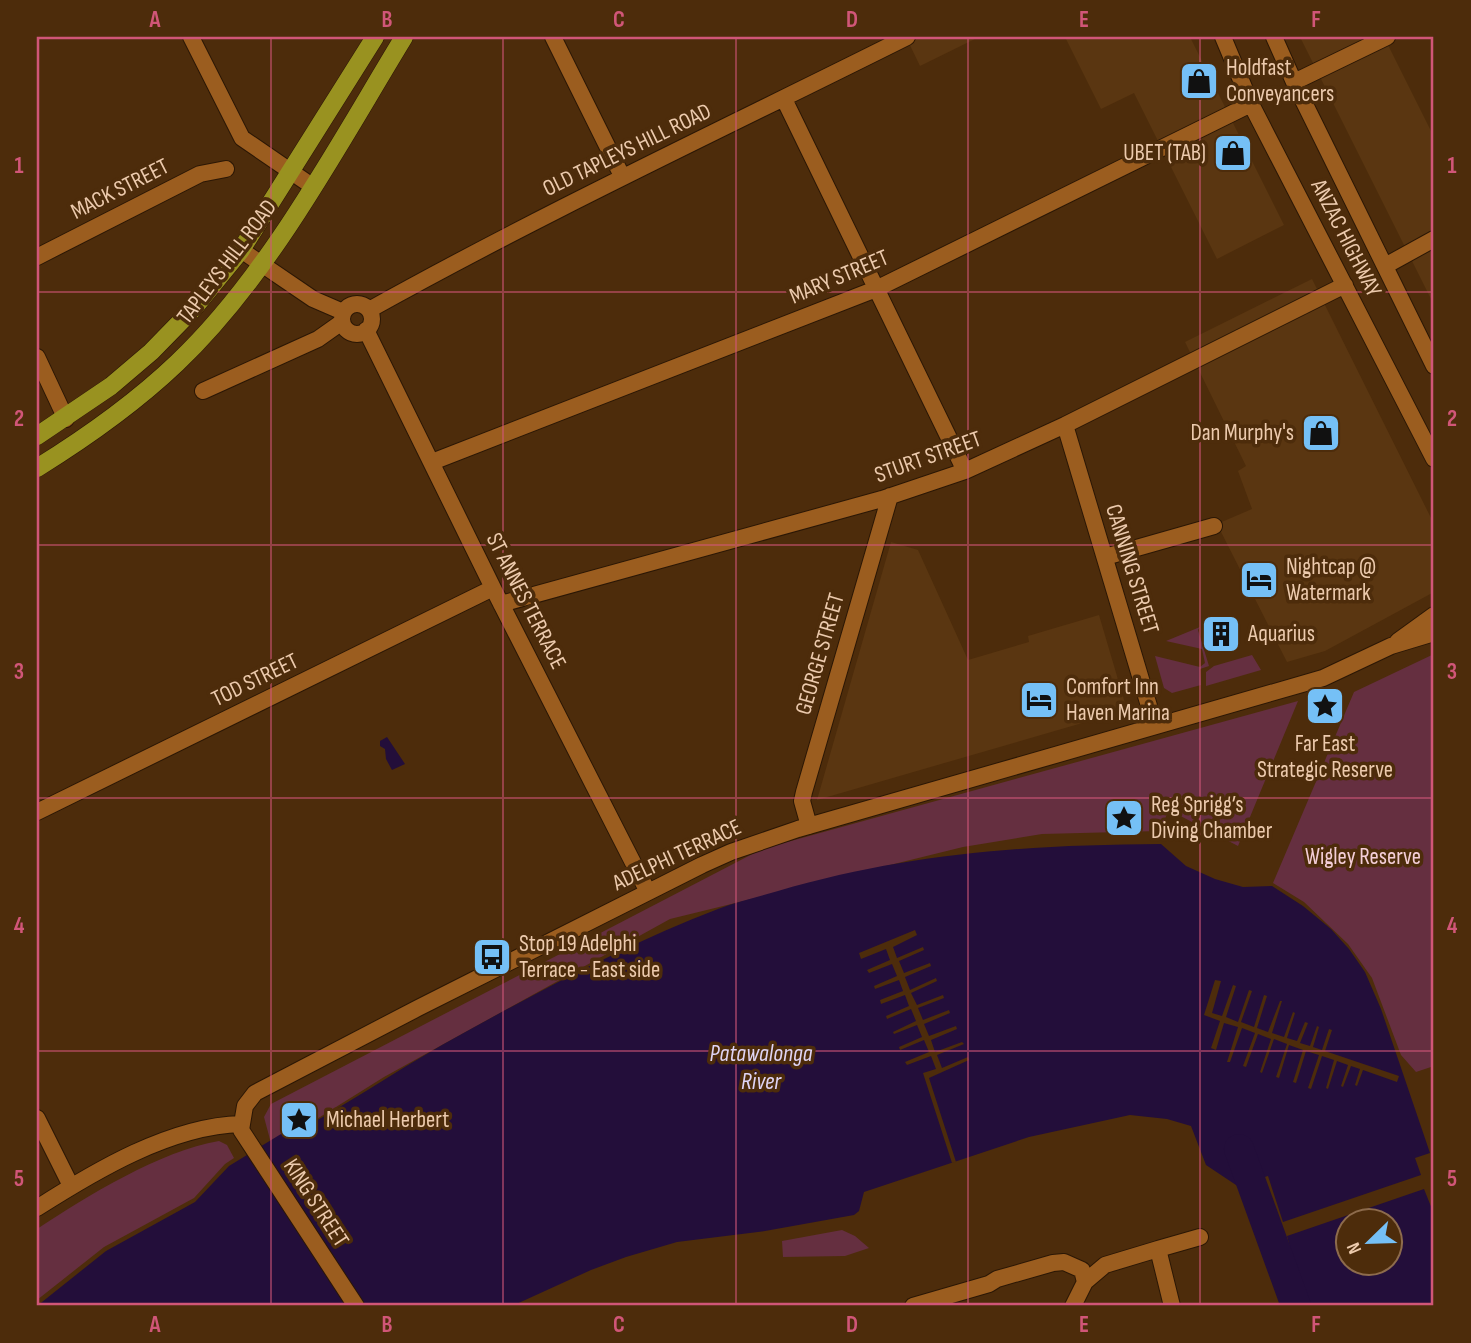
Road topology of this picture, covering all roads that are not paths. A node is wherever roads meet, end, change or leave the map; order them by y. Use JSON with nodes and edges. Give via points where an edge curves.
{"nodes":[{"id":1,"x":191,"y":37,"type":"edge"},
{"id":2,"x":375,"y":37,"type":"edge"},
{"id":3,"x":404,"y":37,"type":"edge"},
{"id":4,"x":553,"y":37,"type":"edge"},
{"id":5,"x":907,"y":37,"type":"edge"},
{"id":6,"x":1223,"y":37,"type":"edge"},
{"id":7,"x":1274,"y":37,"type":"edge"},
{"id":8,"x":1387,"y":37,"type":"edge"},
{"id":9,"x":1294,"y":82,"type":"junction"},
{"id":10,"x":784,"y":99,"type":"junction"},
{"id":11,"x":1251,"y":104,"type":"junction"},
{"id":12,"x":226,"y":169,"type":"dead end"},
{"id":13,"x":290,"y":172,"type":"junction"},
{"id":14,"x":622,"y":176,"type":"junction"},
{"id":15,"x":312,"y":186,"type":"junction"},
{"id":16,"x":1434,"y":240,"type":"edge"},
{"id":17,"x":242,"y":250,"type":"junction"},
{"id":18,"x":37,"y":257,"type":"edge"},
{"id":19,"x":262,"y":264,"type":"junction"},
{"id":20,"x":1385,"y":266,"type":"junction"},
{"id":21,"x":1345,"y":285,"type":"junction"},
{"id":22,"x":876,"y":289,"type":"junction"},
{"id":23,"x":369,"y":310,"type":"junction"},
{"id":24,"x":343,"y":317,"type":"junction"},
{"id":25,"x":366,"y":330,"type":"junction"},
{"id":26,"x":37,"y":357,"type":"edge"},
{"id":27,"x":1434,"y":366,"type":"edge"},
{"id":28,"x":203,"y":391,"type":"dead end"},
{"id":29,"x":66,"y":419,"type":"junction"},
{"id":30,"x":1065,"y":425,"type":"junction"},
{"id":31,"x":37,"y":436,"type":"edge"},
{"id":32,"x":1434,"y":458,"type":"edge"},
{"id":33,"x":432,"y":462,"type":"junction"},
{"id":34,"x":37,"y":468,"type":"edge"},
{"id":35,"x":965,"y":471,"type":"junction"},
{"id":36,"x":890,"y":496,"type":"junction"},
{"id":37,"x":1214,"y":526,"type":"dead end"},
{"id":38,"x":1105,"y":557,"type":"junction"},
{"id":39,"x":493,"y":589,"type":"junction"},
{"id":40,"x":501,"y":604,"type":"junction"},
{"id":41,"x":1434,"y":615,"type":"edge"},
{"id":42,"x":1434,"y":633,"type":"edge"},
{"id":43,"x":1391,"y":646,"type":"junction"},
{"id":44,"x":1155,"y":726,"type":"junction"},
{"id":45,"x":37,"y":812,"type":"edge"},
{"id":46,"x":809,"y":826,"type":"junction"},
{"id":47,"x":648,"y":892,"type":"junction"},
{"id":48,"x":37,"y":1118,"type":"edge"},
{"id":49,"x":241,"y":1124,"type":"junction"},
{"id":50,"x":71,"y":1186,"type":"junction"},
{"id":51,"x":37,"y":1208,"type":"edge"},
{"id":52,"x":1200,"y":1237,"type":"dead end"},
{"id":53,"x":1158,"y":1249,"type":"junction"},
{"id":54,"x":1080,"y":1272,"type":"junction"},
{"id":55,"x":356,"y":1306,"type":"edge"},
{"id":56,"x":914,"y":1306,"type":"edge"},
{"id":57,"x":1073,"y":1306,"type":"edge"},
{"id":58,"x":1172,"y":1306,"type":"edge"}],
"edges":[{"from":1,"to":13,"type":"street","via":[[242,138]]},
{"from":2,"to":13,"type":"main road","name":"TAPLEYS HILL ROAD"},
{"from":3,"to":15,"type":"main road","name":"TAPLEYS HILL ROAD"},
{"from":4,"to":14,"type":"street"},
{"from":5,"to":10,"type":"street","name":"OLD TAPLEYS HILL ROAD"},
{"from":6,"to":11,"type":"street","name":"ANZAC HIGHWAY"},
{"from":7,"to":9,"type":"street","name":"ANZAC HIGHWAY"},
{"from":8,"to":9,"type":"street"},
{"from":9,"to":20,"type":"street","name":"ANZAC HIGHWAY"},
{"from":10,"to":14,"type":"street","name":"OLD TAPLEYS HILL ROAD"},
{"from":10,"to":22,"type":"street"},
{"from":11,"to":21,"type":"street","name":"ANZAC HIGHWAY"},
{"from":11,"to":22,"type":"street","name":"MARY STREET"},
{"from":12,"to":18,"type":"street","name":"MACK STREET","via":[[200,174]]},
{"from":13,"to":15,"type":"street"},
{"from":13,"to":17,"type":"main road","name":"TAPLEYS HILL ROAD"},
{"from":14,"to":23,"type":"street","name":"OLD TAPLEYS HILL ROAD"},
{"from":15,"to":19,"type":"main road","name":"TAPLEYS HILL ROAD"},
{"from":16,"to":20,"type":"street"},
{"from":17,"to":19,"type":"street"},
{"from":17,"to":29,"type":"main road","name":"TAPLEYS HILL ROAD","via":[[150,352]]},
{"from":19,"to":24,"type":"street"},
{"from":19,"to":34,"type":"main road","name":"TAPLEYS HILL ROAD","via":[[178,362],[127,408]]},
{"from":20,"to":27,"type":"street","name":"ANZAC HIGHWAY"},
{"from":21,"to":30,"type":"street","name":"STURT STREET"},
{"from":21,"to":32,"type":"street","name":"ANZAC HIGHWAY"},
{"from":22,"to":33,"type":"street","name":"MARY STREET"},
{"from":22,"to":35,"type":"street"},
{"from":23,"to":24,"type":"street","via":[[356,303],[346,308]]},
{"from":23,"to":25,"type":"street","via":[[372,318]]},
{"from":24,"to":25,"type":"street","via":[[346,330],[354,334]]},
{"from":24,"to":28,"type":"street","via":[[318,339]]},
{"from":25,"to":33,"type":"street","name":"ST ANNES TERRACE"},
{"from":26,"to":29,"type":"street"},
{"from":29,"to":31,"type":"main road","name":"TAPLEYS HILL ROAD"},
{"from":30,"to":35,"type":"street","name":"STURT STREET"},
{"from":30,"to":38,"type":"street","name":"CANNING STREET"},
{"from":33,"to":39,"type":"street","name":"ST ANNES TERRACE"},
{"from":35,"to":36,"type":"street","name":"STURT STREET"},
{"from":36,"to":40,"type":"street","name":"STURT STREET"},
{"from":36,"to":46,"type":"street","name":"GEORGE STREET","via":[[804,792]]},
{"from":37,"to":38,"type":"street"},
{"from":38,"to":44,"type":"street","name":"CANNING STREET"},
{"from":39,"to":40,"type":"street","name":"ST ANNES TERRACE"},
{"from":39,"to":45,"type":"street","name":"TOD STREET"},
{"from":40,"to":47,"type":"street","name":"ST ANNES TERRACE"},
{"from":41,"to":43,"type":"street","name":"ADELPHI TERRACE"},
{"from":42,"to":43,"type":"street","name":"ADELPHI TERRACE"},
{"from":43,"to":44,"type":"street","name":"ADELPHI TERRACE","via":[[1323,678]]},
{"from":44,"to":46,"type":"street","name":"ADELPHI TERRACE"},
{"from":46,"to":47,"type":"street","name":"ADELPHI TERRACE","via":[[731,852]]},
{"from":47,"to":49,"type":"street","name":"ADELPHI TERRACE","via":[[255,1093],[245,1106]]},
{"from":48,"to":50,"type":"street"},
{"from":49,"to":50,"type":"street","via":[[202,1128],[166,1140]]},
{"from":49,"to":55,"type":"street","name":"KING STREET","via":[[251,1147]]},
{"from":50,"to":51,"type":"street"},
{"from":52,"to":53,"type":"street"},
{"from":53,"to":54,"type":"street","via":[[1105,1265],[1088,1260]]},
{"from":53,"to":58,"type":"street"},
{"from":54,"to":56,"type":"street","via":[[1064,1262],[1053,1263]]},
{"from":54,"to":57,"type":"street"}]}
